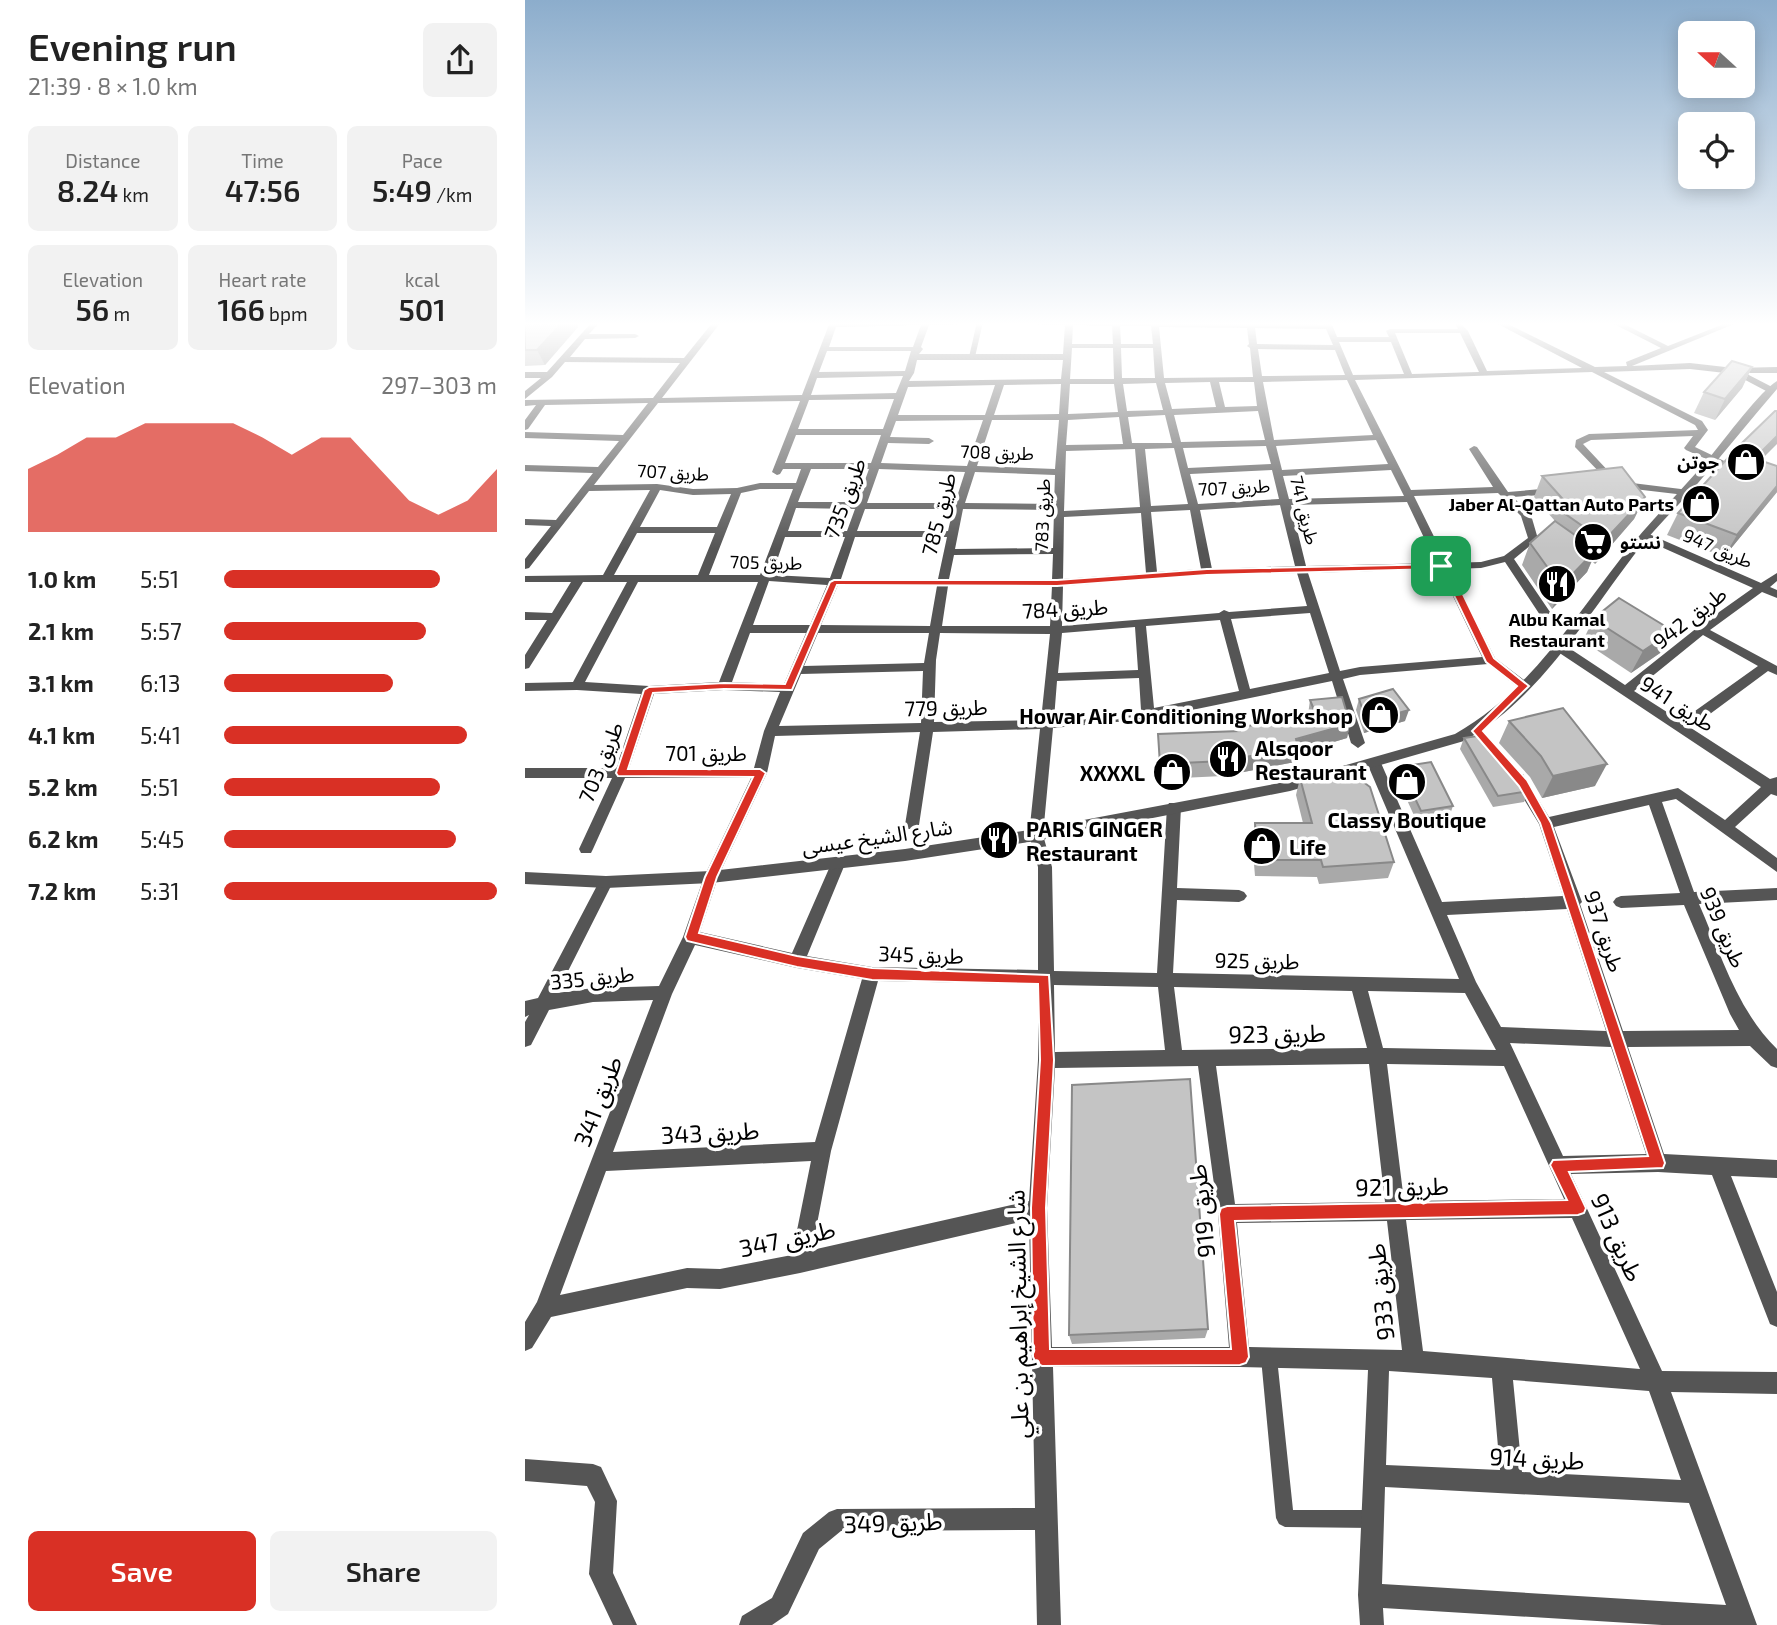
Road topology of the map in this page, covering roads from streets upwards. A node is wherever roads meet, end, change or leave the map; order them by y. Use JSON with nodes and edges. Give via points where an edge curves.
{"nodes":[{"id":1,"x":901,"y":397,"type":"edge"},
{"id":2,"x":658,"y":398,"type":"edge"},
{"id":3,"x":874,"y":398,"type":"edge"},
{"id":4,"x":995,"y":398,"type":"edge"},
{"id":5,"x":1064,"y":398,"type":"edge"},
{"id":6,"x":1121,"y":398,"type":"edge"},
{"id":7,"x":1165,"y":398,"type":"edge"},
{"id":8,"x":1218,"y":398,"type":"edge"},
{"id":9,"x":1260,"y":398,"type":"edge"},
{"id":10,"x":1360,"y":398,"type":"edge"},
{"id":11,"x":1648,"y":398,"type":"edge"},
{"id":12,"x":1765,"y":398,"type":"edge"},
{"id":13,"x":804,"y":400,"type":"junction"},
{"id":14,"x":656,"y":401,"type":"junction"},
{"id":15,"x":525,"y":402,"type":"edge"},
{"id":16,"x":542,"y":403,"type":"junction"},
{"id":17,"x":1262,"y":408,"type":"junction"},
{"id":18,"x":1221,"y":410,"type":"junction"},
{"id":19,"x":1169,"y":413,"type":"junction"},
{"id":20,"x":1123,"y":414,"type":"junction"},
{"id":21,"x":1063,"y":417,"type":"junction"},
{"id":22,"x":893,"y":418,"type":"junction"},
{"id":23,"x":988,"y":418,"type":"junction"},
{"id":24,"x":525,"y":427,"type":"edge"},
{"id":25,"x":792,"y":432,"type":"junction"},
{"id":26,"x":1702,"y":433,"type":"junction"},
{"id":27,"x":525,"y":435,"type":"edge"},
{"id":28,"x":887,"y":436,"type":"junction"},
{"id":29,"x":1379,"y":437,"type":"junction"},
{"id":30,"x":627,"y":438,"type":"junction"},
{"id":31,"x":929,"y":441,"type":"dead end"},
{"id":32,"x":1272,"y":443,"type":"junction"},
{"id":33,"x":1178,"y":446,"type":"junction"},
{"id":34,"x":1134,"y":447,"type":"junction"},
{"id":35,"x":1062,"y":448,"type":"junction"},
{"id":36,"x":1474,"y":449,"type":"dead end"},
{"id":37,"x":1715,"y":455,"type":"junction"},
{"id":38,"x":780,"y":466,"type":"junction"},
{"id":39,"x":807,"y":466,"type":"junction"},
{"id":40,"x":876,"y":466,"type":"junction"},
{"id":41,"x":1394,"y":467,"type":"junction"},
{"id":42,"x":525,"y":468,"type":"edge"},
{"id":43,"x":971,"y":469,"type":"junction"},
{"id":44,"x":601,"y":470,"type":"junction"},
{"id":45,"x":1277,"y":470,"type":"junction"},
{"id":46,"x":1184,"y":471,"type":"junction"},
{"id":47,"x":1060,"y":472,"type":"junction"},
{"id":48,"x":1755,"y":478,"type":"edge"},
{"id":49,"x":1618,"y":483,"type":"junction"},
{"id":50,"x":1604,"y":485,"type":"edge"},
{"id":51,"x":771,"y":486,"type":"junction"},
{"id":52,"x":799,"y":486,"type":"junction"},
{"id":53,"x":657,"y":487,"type":"junction"},
{"id":54,"x":588,"y":488,"type":"junction"},
{"id":55,"x":1568,"y":490,"type":"edge"},
{"id":56,"x":737,"y":491,"type":"junction"},
{"id":57,"x":1502,"y":492,"type":"junction"},
{"id":58,"x":1685,"y":492,"type":"junction"},
{"id":59,"x":1409,"y":496,"type":"junction"},
{"id":60,"x":1285,"y":502,"type":"junction"},
{"id":61,"x":863,"y":504,"type":"junction"},
{"id":62,"x":792,"y":505,"type":"junction"},
{"id":63,"x":959,"y":505,"type":"junction"},
{"id":64,"x":1194,"y":506,"type":"junction"},
{"id":65,"x":1144,"y":510,"type":"junction"},
{"id":66,"x":1059,"y":511,"type":"junction"},
{"id":67,"x":525,"y":522,"type":"edge"},
{"id":68,"x":560,"y":523,"type":"junction"},
{"id":69,"x":632,"y":530,"type":"junction"},
{"id":70,"x":722,"y":530,"type":"junction"},
{"id":71,"x":781,"y":534,"type":"junction"},
{"id":72,"x":852,"y":534,"type":"junction"},
{"id":73,"x":953,"y":534,"type":"junction"},
{"id":74,"x":1645,"y":536,"type":"junction"},
{"id":75,"x":1058,"y":551,"type":"junction"},
{"id":76,"x":949,"y":552,"type":"junction"},
{"id":77,"x":1509,"y":558,"type":"junction"},
{"id":78,"x":525,"y":566,"type":"edge"},
{"id":79,"x":1441,"y":566,"type":"junction"},
{"id":80,"x":1301,"y":569,"type":"junction"},
{"id":81,"x":1207,"y":572,"type":"junction"},
{"id":82,"x":1152,"y":576,"type":"junction"},
{"id":83,"x":1777,"y":576,"type":"edge"},
{"id":84,"x":702,"y":578,"type":"junction"},
{"id":85,"x":764,"y":578,"type":"junction"},
{"id":86,"x":525,"y":579,"type":"edge"},
{"id":87,"x":579,"y":579,"type":"junction"},
{"id":88,"x":606,"y":579,"type":"junction"},
{"id":89,"x":635,"y":579,"type":"junction"},
{"id":90,"x":834,"y":582,"type":"junction"},
{"id":91,"x":943,"y":583,"type":"junction"},
{"id":92,"x":1057,"y":583,"type":"junction"},
{"id":93,"x":1762,"y":586,"type":"junction"},
{"id":94,"x":1777,"y":594,"type":"edge"},
{"id":95,"x":1315,"y":609,"type":"junction"},
{"id":96,"x":1544,"y":612,"type":"dead end"},
{"id":97,"x":1223,"y":614,"type":"junction"},
{"id":98,"x":525,"y":616,"type":"edge"},
{"id":99,"x":555,"y":617,"type":"junction"},
{"id":100,"x":1140,"y":622,"type":"junction"},
{"id":101,"x":744,"y":629,"type":"junction"},
{"id":102,"x":816,"y":630,"type":"junction"},
{"id":103,"x":1056,"y":630,"type":"junction"},
{"id":104,"x":1702,"y":630,"type":"junction"},
{"id":105,"x":935,"y":631,"type":"junction"},
{"id":106,"x":1559,"y":647,"type":"junction"},
{"id":107,"x":1490,"y":660,"type":"junction"},
{"id":108,"x":525,"y":665,"type":"edge"},
{"id":109,"x":929,"y":667,"type":"junction"},
{"id":110,"x":1772,"y":669,"type":"edge"},
{"id":111,"x":798,"y":670,"type":"junction"},
{"id":112,"x":1144,"y":674,"type":"junction"},
{"id":113,"x":1335,"y":675,"type":"junction"},
{"id":114,"x":1052,"y":677,"type":"junction"},
{"id":115,"x":577,"y":686,"type":"junction"},
{"id":116,"x":724,"y":686,"type":"junction"},
{"id":117,"x":1524,"y":686,"type":"junction"},
{"id":118,"x":789,"y":688,"type":"junction"},
{"id":119,"x":649,"y":690,"type":"junction"},
{"id":120,"x":527,"y":691,"type":"edge"},
{"id":121,"x":1626,"y":691,"type":"junction"},
{"id":122,"x":1245,"y":692,"type":"junction"},
{"id":123,"x":1148,"y":714,"type":"junction"},
{"id":124,"x":1049,"y":724,"type":"junction"},
{"id":125,"x":927,"y":726,"type":"junction"},
{"id":126,"x":1681,"y":728,"type":"junction"},
{"id":127,"x":771,"y":731,"type":"junction"},
{"id":128,"x":1358,"y":743,"type":"dead end"},
{"id":129,"x":1504,"y":762,"type":"edge"},
{"id":130,"x":1374,"y":763,"type":"junction"},
{"id":131,"x":525,"y":773,"type":"edge"},
{"id":132,"x":621,"y":773,"type":"junction"},
{"id":133,"x":760,"y":773,"type":"junction"},
{"id":134,"x":1775,"y":786,"type":"edge"},
{"id":135,"x":1654,"y":798,"type":"junction"},
{"id":136,"x":1174,"y":807,"type":"junction"},
{"id":137,"x":1546,"y":823,"type":"junction"},
{"id":138,"x":912,"y":825,"type":"dead end"},
{"id":139,"x":1725,"y":828,"type":"junction"},
{"id":140,"x":1036,"y":835,"type":"junction"},
{"id":141,"x":586,"y":849,"type":"dead end"},
{"id":142,"x":838,"y":864,"type":"junction"},
{"id":143,"x":1777,"y":866,"type":"edge"},
{"id":144,"x":711,"y":877,"type":"junction"},
{"id":145,"x":525,"y":878,"type":"edge"},
{"id":146,"x":606,"y":882,"type":"junction"},
{"id":147,"x":1171,"y":894,"type":"junction"},
{"id":148,"x":1777,"y":894,"type":"edge"},
{"id":149,"x":1239,"y":896,"type":"dead end"},
{"id":150,"x":1689,"y":898,"type":"junction"},
{"id":151,"x":1574,"y":902,"type":"junction"},
{"id":152,"x":1621,"y":902,"type":"dead end"},
{"id":153,"x":1437,"y":909,"type":"junction"},
{"id":154,"x":691,"y":937,"type":"junction"},
{"id":155,"x":797,"y":961,"type":"junction"},
{"id":156,"x":872,"y":974,"type":"junction"},
{"id":157,"x":1044,"y":979,"type":"junction"},
{"id":158,"x":1165,"y":980,"type":"junction"},
{"id":159,"x":1358,"y":982,"type":"junction"},
{"id":160,"x":1470,"y":986,"type":"junction"},
{"id":161,"x":664,"y":993,"type":"junction"},
{"id":162,"x":542,"y":1003,"type":"junction"},
{"id":163,"x":525,"y":1009,"type":"edge"},
{"id":164,"x":1497,"y":1035,"type":"junction"},
{"id":165,"x":1754,"y":1038,"type":"junction"},
{"id":166,"x":525,"y":1039,"type":"edge"},
{"id":167,"x":1618,"y":1039,"type":"junction"},
{"id":168,"x":1377,"y":1056,"type":"junction"},
{"id":169,"x":1509,"y":1058,"type":"junction"},
{"id":170,"x":1175,"y":1059,"type":"junction"},
{"id":171,"x":1206,"y":1059,"type":"junction"},
{"id":172,"x":1047,"y":1060,"type":"junction"},
{"id":173,"x":1777,"y":1060,"type":"edge"},
{"id":174,"x":822,"y":1151,"type":"junction"},
{"id":175,"x":600,"y":1162,"type":"junction"},
{"id":176,"x":1658,"y":1163,"type":"junction"},
{"id":177,"x":1558,"y":1165,"type":"junction"},
{"id":178,"x":1717,"y":1165,"type":"junction"},
{"id":179,"x":1777,"y":1169,"type":"edge"},
{"id":180,"x":1038,"y":1208,"type":"junction"},
{"id":181,"x":1578,"y":1208,"type":"junction"},
{"id":182,"x":1398,"y":1210,"type":"junction"},
{"id":183,"x":1227,"y":1214,"type":"junction"},
{"id":184,"x":800,"y":1263,"type":"junction"},
{"id":185,"x":545,"y":1308,"type":"junction"},
{"id":186,"x":1777,"y":1317,"type":"edge"},
{"id":187,"x":525,"y":1340,"type":"edge"},
{"id":188,"x":1042,"y":1357,"type":"junction"},
{"id":189,"x":1240,"y":1357,"type":"junction"},
{"id":190,"x":1378,"y":1360,"type":"junction"},
{"id":191,"x":1414,"y":1361,"type":"junction"},
{"id":192,"x":1502,"y":1370,"type":"junction"},
{"id":193,"x":1656,"y":1381,"type":"junction"},
{"id":194,"x":1777,"y":1383,"type":"edge"},
{"id":195,"x":525,"y":1470,"type":"edge"},
{"id":196,"x":1374,"y":1475,"type":"junction"},
{"id":197,"x":1513,"y":1483,"type":"junction"},
{"id":198,"x":1697,"y":1492,"type":"junction"},
{"id":199,"x":1045,"y":1520,"type":"junction"},
{"id":200,"x":1370,"y":1595,"type":"junction"},
{"id":201,"x":779,"y":1616,"type":"edge"},
{"id":202,"x":1744,"y":1622,"type":"edge"},
{"id":203,"x":625,"y":1625,"type":"edge"},
{"id":204,"x":751,"y":1625,"type":"edge"},
{"id":205,"x":1049,"y":1625,"type":"edge"},
{"id":206,"x":1372,"y":1625,"type":"edge"}],
"edges":[{"from":1,"to":22,"type":"street","name":"طريق 735"},
{"from":2,"to":14,"type":"street"},
{"from":3,"to":13,"type":"street"},
{"from":4,"to":23,"type":"street","name":"طريق 785"},
{"from":5,"to":21,"type":"street","name":"طريق 783"},
{"from":6,"to":20,"type":"street"},
{"from":7,"to":19,"type":"street"},
{"from":8,"to":18,"type":"street"},
{"from":9,"to":17,"type":"street","name":"طريق 741"},
{"from":10,"to":29,"type":"street"},
{"from":11,"to":26,"type":"street","via":[[1699,423]]},
{"from":12,"to":37,"type":"street","name":"شارع الشيخ عيسى"},
{"from":13,"to":14,"type":"street"},
{"from":13,"to":25,"type":"street"},
{"from":14,"to":16,"type":"street"},
{"from":14,"to":30,"type":"street"},
{"from":15,"to":16,"type":"street"},
{"from":16,"to":24,"type":"street"},
{"from":17,"to":18,"type":"street"},
{"from":17,"to":32,"type":"street","name":"طريق 741"},
{"from":18,"to":19,"type":"street"},
{"from":19,"to":20,"type":"street"},
{"from":19,"to":33,"type":"street"},
{"from":20,"to":21,"type":"street"},
{"from":20,"to":34,"type":"street"},
{"from":21,"to":23,"type":"street"},
{"from":21,"to":35,"type":"street","name":"طريق 783"},
{"from":22,"to":23,"type":"street"},
{"from":22,"to":28,"type":"street","name":"طريق 735"},
{"from":23,"to":43,"type":"street","name":"طريق 785"},
{"from":25,"to":28,"type":"street"},
{"from":25,"to":38,"type":"street"},
{"from":26,"to":37,"type":"street","via":[[1692,443]]},
{"from":26,"to":49,"type":"street","via":[[1589,437],[1579,442]]},
{"from":27,"to":30,"type":"street"},
{"from":28,"to":31,"type":"street"},
{"from":28,"to":40,"type":"street","name":"طريق 735"},
{"from":29,"to":32,"type":"street"},
{"from":29,"to":41,"type":"street"},
{"from":30,"to":44,"type":"street"},
{"from":32,"to":33,"type":"street"},
{"from":32,"to":45,"type":"street","name":"طريق 741"},
{"from":33,"to":34,"type":"street"},
{"from":33,"to":46,"type":"street"},
{"from":34,"to":35,"type":"street"},
{"from":34,"to":65,"type":"street"},
{"from":35,"to":47,"type":"street","name":"طريق 783"},
{"from":36,"to":57,"type":"street"},
{"from":37,"to":48,"type":"street"},
{"from":37,"to":58,"type":"street","name":"شارع الشيخ عيسى"},
{"from":38,"to":39,"type":"street","name":"طريق 708"},
{"from":38,"to":51,"type":"street"},
{"from":39,"to":40,"type":"street","name":"طريق 708"},
{"from":39,"to":52,"type":"street"},
{"from":40,"to":43,"type":"street","name":"طريق 708"},
{"from":40,"to":61,"type":"street","name":"طريق 735"},
{"from":41,"to":45,"type":"street"},
{"from":41,"to":59,"type":"street"},
{"from":42,"to":44,"type":"street"},
{"from":43,"to":47,"type":"street","name":"طريق 708"},
{"from":43,"to":63,"type":"street","name":"طريق 785"},
{"from":44,"to":54,"type":"street"},
{"from":45,"to":46,"type":"street"},
{"from":45,"to":60,"type":"street","name":"طريق 741"},
{"from":46,"to":64,"type":"street"},
{"from":47,"to":66,"type":"street","name":"طريق 783"},
{"from":49,"to":50,"type":"street"},
{"from":49,"to":58,"type":"street"},
{"from":51,"to":52,"type":"street","name":"طريق 707"},
{"from":51,"to":56,"type":"street","name":"طريق 707"},
{"from":52,"to":62,"type":"street"},
{"from":53,"to":54,"type":"street","name":"طريق 707"},
{"from":53,"to":56,"type":"street","name":"طريق 707"},
{"from":53,"to":69,"type":"street"},
{"from":54,"to":68,"type":"street"},
{"from":55,"to":57,"type":"street","name":"طريق 707"},
{"from":56,"to":70,"type":"street"},
{"from":57,"to":59,"type":"street","name":"طريق 707"},
{"from":57,"to":77,"type":"street","via":[[1537,529],[1533,539]]},
{"from":58,"to":74,"type":"street","name":"شارع الشيخ عيسى"},
{"from":59,"to":60,"type":"street","name":"طريق 707"},
{"from":59,"to":79,"type":"street"},
{"from":60,"to":64,"type":"street","name":"طريق 707"},
{"from":60,"to":80,"type":"street","name":"طريق 741"},
{"from":61,"to":62,"type":"street","name":"طريق 707"},
{"from":61,"to":63,"type":"street","name":"طريق 707"},
{"from":61,"to":72,"type":"street","name":"طريق 735"},
{"from":62,"to":71,"type":"street"},
{"from":63,"to":66,"type":"street","name":"طريق 707"},
{"from":63,"to":73,"type":"street","name":"طريق 785"},
{"from":64,"to":65,"type":"street","name":"طريق 707"},
{"from":64,"to":81,"type":"street"},
{"from":65,"to":66,"type":"street","name":"طريق 707"},
{"from":65,"to":82,"type":"street"},
{"from":66,"to":75,"type":"street","name":"طريق 783"},
{"from":67,"to":68,"type":"street"},
{"from":68,"to":78,"type":"street"},
{"from":69,"to":70,"type":"street"},
{"from":69,"to":88,"type":"street"},
{"from":70,"to":84,"type":"street"},
{"from":71,"to":72,"type":"street"},
{"from":71,"to":85,"type":"street"},
{"from":72,"to":73,"type":"street"},
{"from":72,"to":90,"type":"street","name":"طريق 735"},
{"from":73,"to":76,"type":"street","name":"طريق 785"},
{"from":74,"to":93,"type":"street","name":"طريق 947"},
{"from":74,"to":106,"type":"street","name":"شارع الشيخ عيسى"},
{"from":75,"to":76,"type":"street"},
{"from":75,"to":92,"type":"street","name":"طريق 783"},
{"from":76,"to":91,"type":"street","name":"طريق 785"},
{"from":77,"to":79,"type":"street","name":"طريق 705","via":[[1481,565]]},
{"from":77,"to":96,"type":"street"},
{"from":79,"to":80,"type":"street","name":"طريق 705"},
{"from":79,"to":107,"type":"street"},
{"from":80,"to":81,"type":"street","name":"طريق 705"},
{"from":80,"to":95,"type":"street","name":"طريق 741"},
{"from":81,"to":82,"type":"street","name":"طريق 705"},
{"from":82,"to":92,"type":"street","name":"طريق 705"},
{"from":83,"to":93,"type":"street","name":"طريق 942"},
{"from":84,"to":85,"type":"street","name":"طريق 705"},
{"from":84,"to":89,"type":"street","name":"طريق 705"},
{"from":85,"to":90,"type":"street","name":"طريق 705"},
{"from":85,"to":101,"type":"street"},
{"from":86,"to":87,"type":"street","name":"طريق 705"},
{"from":87,"to":88,"type":"street","name":"طريق 705"},
{"from":87,"to":99,"type":"street"},
{"from":88,"to":89,"type":"street","name":"طريق 705"},
{"from":89,"to":115,"type":"street"},
{"from":90,"to":91,"type":"street","name":"طريق 705"},
{"from":90,"to":102,"type":"street","name":"طريق 735"},
{"from":91,"to":92,"type":"street","name":"طريق 705"},
{"from":91,"to":105,"type":"street","name":"طريق 785"},
{"from":92,"to":103,"type":"street","name":"طريق 783"},
{"from":93,"to":94,"type":"street","name":"طريق 947"},
{"from":93,"to":104,"type":"street","name":"طريق 942"},
{"from":95,"to":97,"type":"street","name":"طريق 784"},
{"from":95,"to":113,"type":"street","name":"طريق 741"},
{"from":97,"to":100,"type":"street","name":"طريق 784"},
{"from":97,"to":122,"type":"street"},
{"from":98,"to":99,"type":"street"},
{"from":99,"to":108,"type":"street"},
{"from":100,"to":103,"type":"street","name":"طريق 784"},
{"from":100,"to":112,"type":"street"},
{"from":101,"to":102,"type":"street"},
{"from":101,"to":116,"type":"street"},
{"from":102,"to":105,"type":"street","name":"طريق 784"},
{"from":102,"to":111,"type":"street","name":"طريق 735"},
{"from":103,"to":105,"type":"street","name":"طريق 784"},
{"from":103,"to":114,"type":"street","name":"طريق 783"},
{"from":104,"to":110,"type":"street"},
{"from":104,"to":121,"type":"street","name":"طريق 942"},
{"from":105,"to":109,"type":"street","name":"طريق 785"},
{"from":106,"to":117,"type":"street","name":"شارع الشيخ عيسى"},
{"from":106,"to":121,"type":"street","name":"طريق 941"},
{"from":107,"to":113,"type":"street","name":"طريق 779"},
{"from":107,"to":117,"type":"street"},
{"from":109,"to":111,"type":"street"},
{"from":109,"to":125,"type":"street","name":"طريق 785"},
{"from":110,"to":126,"type":"street"},
{"from":111,"to":118,"type":"street","name":"طريق 735"},
{"from":112,"to":114,"type":"street"},
{"from":112,"to":123,"type":"street"},
{"from":113,"to":122,"type":"street","name":"طريق 779"},
{"from":113,"to":128,"type":"street","name":"طريق 741"},
{"from":114,"to":124,"type":"street","name":"طريق 783"},
{"from":115,"to":119,"type":"street"},
{"from":115,"to":120,"type":"street"},
{"from":116,"to":118,"type":"street"},
{"from":116,"to":119,"type":"street"},
{"from":117,"to":130,"type":"street","name":"شارع الشيخ عيسى","via":[[1481,736]]},
{"from":118,"to":127,"type":"street","name":"طريق 735"},
{"from":119,"to":132,"type":"street","name":"طريق 703"},
{"from":121,"to":126,"type":"street","name":"طريق 941"},
{"from":122,"to":123,"type":"street","name":"طريق 779"},
{"from":123,"to":124,"type":"street","name":"طريق 779"},
{"from":124,"to":125,"type":"street","name":"طريق 779"},
{"from":124,"to":140,"type":"street","name":"طريق 783"},
{"from":125,"to":127,"type":"street","name":"طريق 779"},
{"from":125,"to":138,"type":"street","name":"طريق 785"},
{"from":126,"to":134,"type":"street","name":"طريق 941"},
{"from":127,"to":133,"type":"street","name":"طريق 735"},
{"from":129,"to":137,"type":"street","name":"طريق 937","via":[[1523,783]]},
{"from":130,"to":136,"type":"street","name":"شارع الشيخ عيسى","via":[[1290,786]]},
{"from":130,"to":153,"type":"street","name":"طريق 913"},
{"from":131,"to":132,"type":"street","name":"طريق 701"},
{"from":132,"to":133,"type":"street","name":"طريق 701"},
{"from":132,"to":141,"type":"street","name":"طريق 703"},
{"from":133,"to":144,"type":"street","name":"طريق 735"},
{"from":134,"to":139,"type":"street"},
{"from":135,"to":137,"type":"street"},
{"from":135,"to":139,"type":"street","via":[[1678,793]]},
{"from":135,"to":150,"type":"street","name":"طريق 939"},
{"from":136,"to":140,"type":"street","name":"شارع الشيخ عيسى"},
{"from":136,"to":147,"type":"street"},
{"from":137,"to":151,"type":"street","name":"طريق 937"},
{"from":139,"to":143,"type":"street"},
{"from":140,"to":142,"type":"street","name":"شارع الشيخ عيسى"},
{"from":140,"to":157,"type":"street","name":"شارع الشيخ إبراهيم بن علي","via":[[1045,867]]},
{"from":142,"to":144,"type":"street","name":"شارع الشيخ عيسى"},
{"from":142,"to":155,"type":"street"},
{"from":144,"to":146,"type":"street","name":"شارع الشيخ عيسى"},
{"from":144,"to":154,"type":"street","name":"طريق 341"},
{"from":145,"to":146,"type":"street","name":"شارع الشيخ عيسى"},
{"from":146,"to":162,"type":"street"},
{"from":147,"to":149,"type":"street"},
{"from":147,"to":158,"type":"street"},
{"from":148,"to":150,"type":"street"},
{"from":150,"to":152,"type":"street"},
{"from":150,"to":165,"type":"street","name":"طريق 939","via":[[1738,1014]]},
{"from":151,"to":153,"type":"street"},
{"from":151,"to":167,"type":"street","name":"طريق 937"},
{"from":153,"to":160,"type":"street","name":"طريق 913"},
{"from":154,"to":155,"type":"street","name":"طريق 345"},
{"from":154,"to":161,"type":"street","name":"طريق 341"},
{"from":155,"to":156,"type":"street","name":"طريق 345"},
{"from":156,"to":157,"type":"street","name":"طريق 345"},
{"from":156,"to":174,"type":"street"},
{"from":157,"to":158,"type":"street","name":"طريق 925"},
{"from":157,"to":172,"type":"street","name":"شارع الشيخ إبراهيم بن علي"},
{"from":158,"to":159,"type":"street","name":"طريق 925"},
{"from":158,"to":170,"type":"street"},
{"from":159,"to":160,"type":"street","name":"طريق 925"},
{"from":159,"to":168,"type":"street","name":"طريق 933"},
{"from":160,"to":164,"type":"street","name":"طريق 913"},
{"from":161,"to":162,"type":"street","name":"طريق 335","via":[[602,993]]},
{"from":161,"to":175,"type":"street","name":"طريق 341"},
{"from":162,"to":163,"type":"street","name":"طريق 335"},
{"from":162,"to":166,"type":"street"},
{"from":164,"to":167,"type":"street"},
{"from":164,"to":169,"type":"street","name":"طريق 913"},
{"from":165,"to":167,"type":"street"},
{"from":165,"to":173,"type":"street","name":"طريق 939"},
{"from":167,"to":176,"type":"street","name":"طريق 937"},
{"from":168,"to":169,"type":"street","name":"طريق 923"},
{"from":168,"to":171,"type":"street","name":"طريق 923"},
{"from":168,"to":182,"type":"street","name":"طريق 933"},
{"from":169,"to":177,"type":"street","name":"طريق 913"},
{"from":170,"to":171,"type":"street","name":"طريق 923"},
{"from":170,"to":172,"type":"street","name":"طريق 923"},
{"from":171,"to":183,"type":"street","name":"طريق 919"},
{"from":172,"to":180,"type":"street","name":"شارع الشيخ إبراهيم بن علي"},
{"from":174,"to":175,"type":"street","name":"طريق 343"},
{"from":174,"to":184,"type":"street"},
{"from":175,"to":185,"type":"street","name":"طريق 341"},
{"from":176,"to":177,"type":"street"},
{"from":176,"to":178,"type":"street"},
{"from":177,"to":181,"type":"street","name":"طريق 913"},
{"from":178,"to":179,"type":"street"},
{"from":178,"to":186,"type":"street"},
{"from":180,"to":184,"type":"street","name":"طريق 347"},
{"from":180,"to":188,"type":"street","name":"شارع الشيخ إبراهيم بن علي"},
{"from":181,"to":182,"type":"street","name":"طريق 921"},
{"from":181,"to":193,"type":"street","name":"طريق 913"},
{"from":182,"to":183,"type":"street","name":"طريق 921"},
{"from":182,"to":191,"type":"street","name":"طريق 933"},
{"from":183,"to":189,"type":"street","name":"طريق 919"},
{"from":184,"to":185,"type":"street","name":"طريق 347","via":[[720,1279],[687,1278]]},
{"from":185,"to":187,"type":"street","name":"طريق 341"},
{"from":188,"to":189,"type":"street"},
{"from":188,"to":199,"type":"street","name":"شارع الشيخ إبراهيم بن علي"},
{"from":189,"to":190,"type":"street"},
{"from":190,"to":191,"type":"street"},
{"from":190,"to":196,"type":"street"},
{"from":191,"to":192,"type":"street","name":"طريق 933"},
{"from":192,"to":193,"type":"street","name":"طريق 933"},
{"from":192,"to":197,"type":"street"},
{"from":193,"to":194,"type":"street","name":"طريق 933"},
{"from":193,"to":198,"type":"street","name":"طريق 913"},
{"from":195,"to":203,"type":"street","via":[[593,1475],[606,1502],[601,1574]]},
{"from":196,"to":197,"type":"street","name":"طريق 914"},
{"from":196,"to":200,"type":"street"},
{"from":197,"to":198,"type":"street","name":"طريق 914"},
{"from":198,"to":202,"type":"street","name":"طريق 913"},
{"from":199,"to":201,"type":"street","name":"طريق 349","via":[[837,1520],[811,1541]]},
{"from":199,"to":205,"type":"street","name":"شارع الشيخ إبراهيم بن علي"},
{"from":200,"to":202,"type":"street"},
{"from":200,"to":206,"type":"street"},
{"from":201,"to":204,"type":"street","name":"طريق 349"}]}
